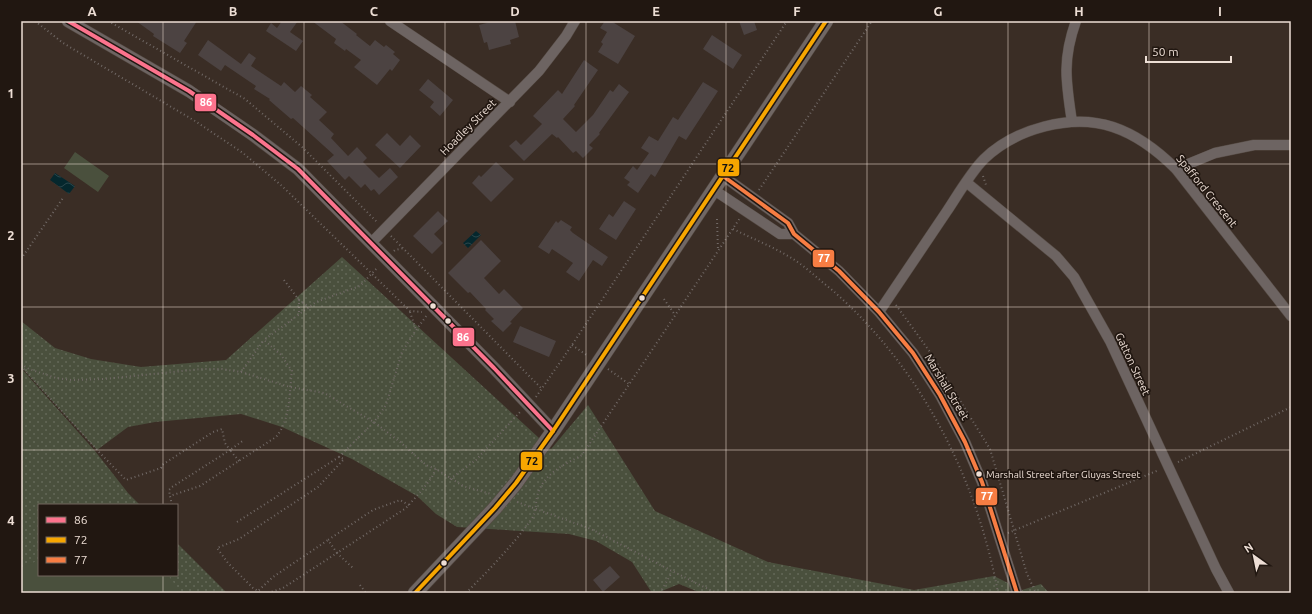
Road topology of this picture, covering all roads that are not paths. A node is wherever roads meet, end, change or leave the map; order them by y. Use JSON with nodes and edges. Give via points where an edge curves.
{"nodes":[{"id":1,"x":68,"y":21,"type":"edge"},
{"id":2,"x":390,"y":21,"type":"edge"},
{"id":3,"x":575,"y":21,"type":"edge"},
{"id":4,"x":826,"y":21,"type":"edge"},
{"id":5,"x":1076,"y":21,"type":"edge"},
{"id":6,"x":510,"y":102,"type":"junction"},
{"id":7,"x":1072,"y":122,"type":"junction"},
{"id":8,"x":1291,"y":145,"type":"edge"},
{"id":9,"x":1176,"y":169,"type":"junction"},
{"id":10,"x":723,"y":176,"type":"junction"},
{"id":11,"x":966,"y":182,"type":"junction"},
{"id":12,"x":714,"y":190,"type":"junction"},
{"id":13,"x":794,"y":234,"type":"junction"},
{"id":14,"x":371,"y":243,"type":"junction"},
{"id":15,"x":879,"y":312,"type":"junction"},
{"id":16,"x":1291,"y":316,"type":"edge"},
{"id":17,"x":553,"y":431,"type":"junction"},
{"id":18,"x":415,"y":593,"type":"edge"},
{"id":19,"x":1017,"y":593,"type":"edge"},
{"id":20,"x":1229,"y":593,"type":"edge"}],
"edges":[{"from":1,"to":14,"type":"street","via":[[189,91],[253,135],[298,169]]},
{"from":2,"to":6,"type":"street"},
{"from":3,"to":6,"type":"street","name":"Hoadley Street","via":[[539,71]]},
{"from":4,"to":10,"type":"main road"},
{"from":5,"to":7,"type":"street","via":[[1066,59],[1066,81]]},
{"from":6,"to":14,"type":"street","name":"Hoadley Street"},
{"from":7,"to":9,"type":"street","name":"Spafford Crescent","via":[[1113,127],[1140,139]]},
{"from":7,"to":11,"type":"street","name":"Spafford Crescent","via":[[1036,128],[997,148],[982,160]]},
{"from":8,"to":9,"type":"street","via":[[1254,145],[1215,153]]},
{"from":9,"to":16,"type":"street","name":"Spafford Crescent"},
{"from":10,"to":12,"type":"main road"},
{"from":10,"to":13,"type":"street","name":"Marshall Street","via":[[788,223]]},
{"from":11,"to":15,"type":"street","name":"Spafford Crescent"},
{"from":11,"to":20,"type":"street","name":"Gatton Street","via":[[1056,256],[1074,277],[1110,341]]},
{"from":12,"to":13,"type":"street","name":"Marshall Street","via":[[780,234]]},
{"from":12,"to":17,"type":"main road"},
{"from":13,"to":15,"type":"street","name":"Marshall Street","via":[[839,271]]},
{"from":14,"to":17,"type":"street"},
{"from":15,"to":19,"type":"street","name":"Marshall Street","via":[[913,353],[940,395],[965,442],[982,482]]},
{"from":17,"to":18,"type":"main road","bridge":true,"via":[[516,483],[494,501]]}]}
